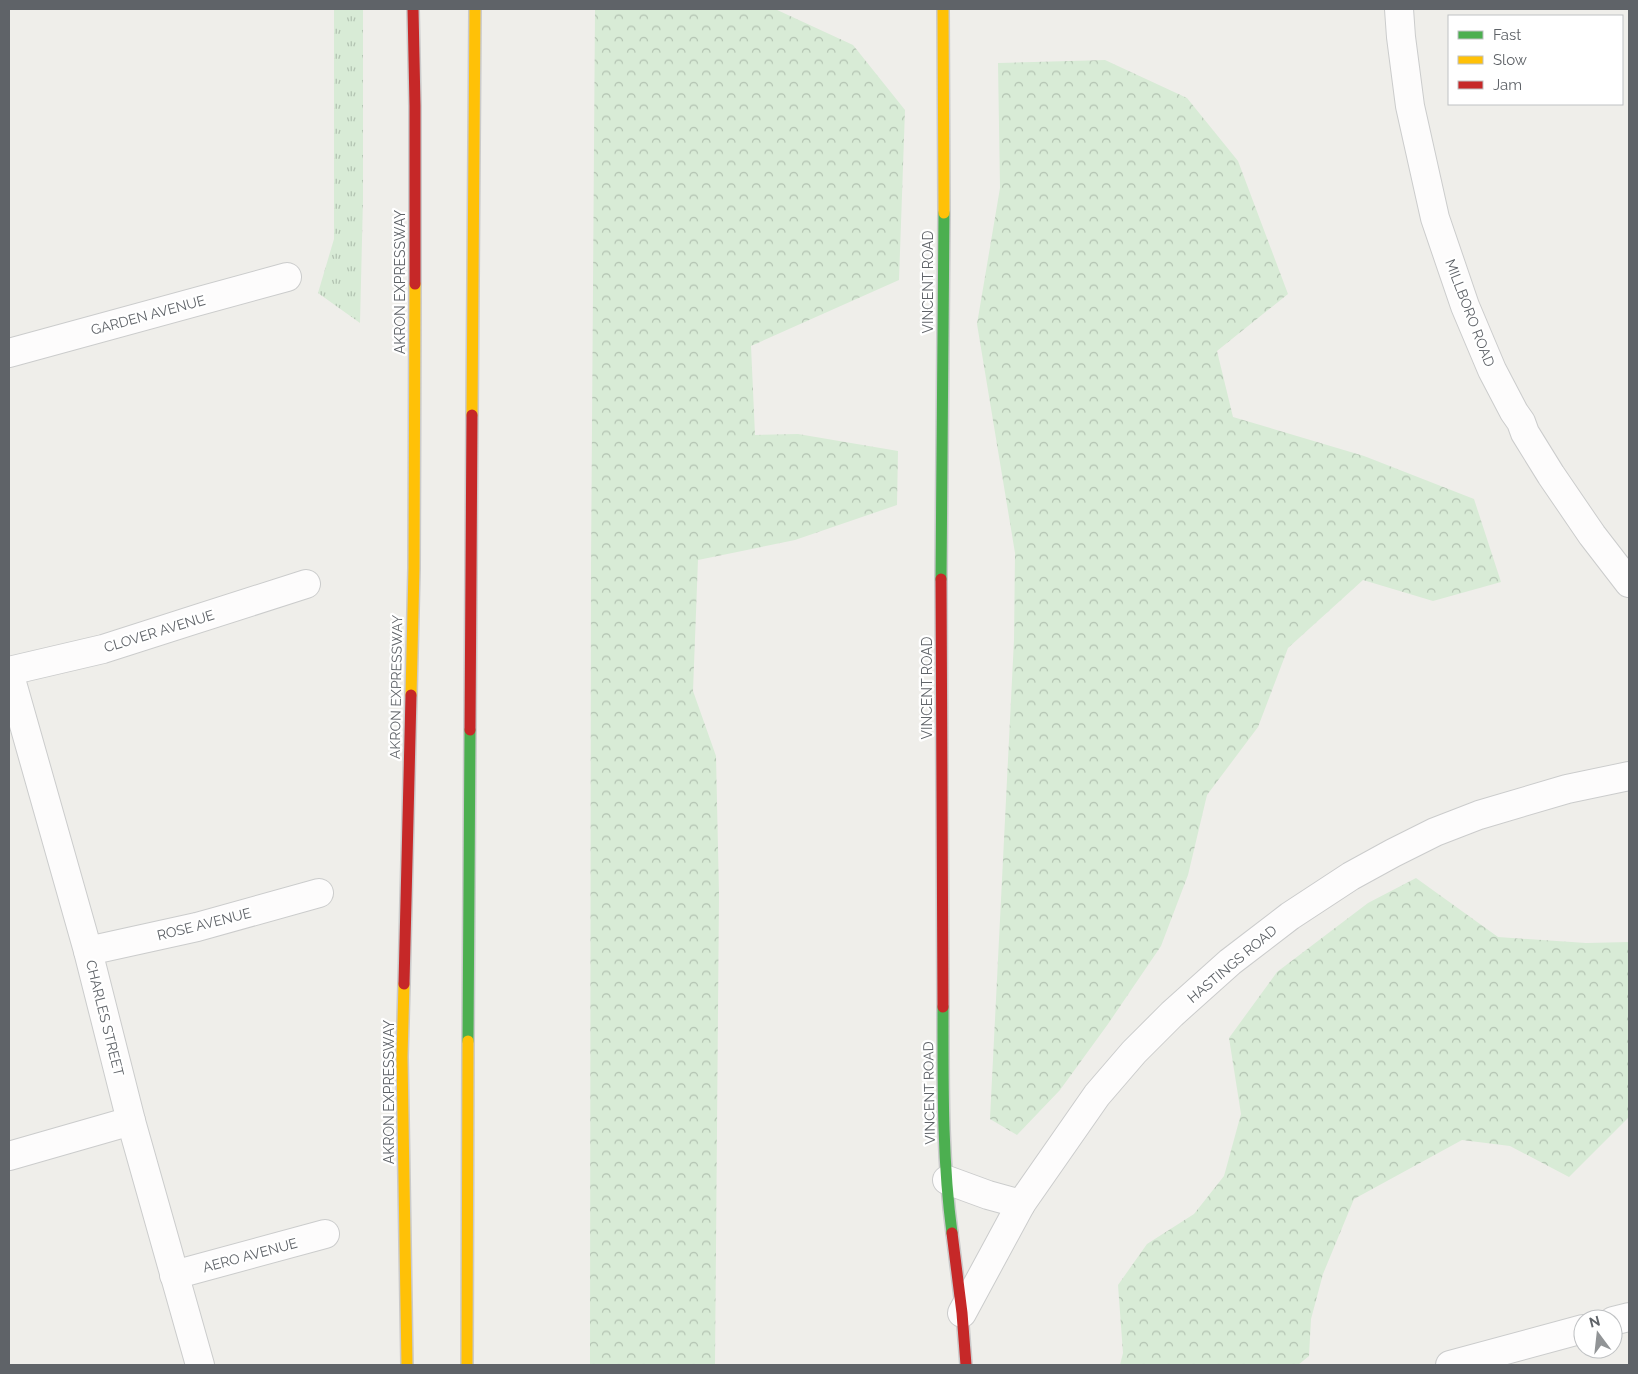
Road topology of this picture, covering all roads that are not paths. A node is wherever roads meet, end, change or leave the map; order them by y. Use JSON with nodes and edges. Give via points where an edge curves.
{"nodes":[{"id":1,"x":414,"y":9,"type":"edge"},
{"id":2,"x":475,"y":9,"type":"edge"},
{"id":3,"x":943,"y":9,"type":"edge"},
{"id":4,"x":1399,"y":9,"type":"edge"},
{"id":5,"x":287,"y":276,"type":"dead end"},
{"id":6,"x":9,"y":352,"type":"edge"},
{"id":7,"x":1629,"y":583,"type":"edge"},
{"id":8,"x":306,"y":584,"type":"dead end"},
{"id":9,"x":9,"y":671,"type":"edge"},
{"id":10,"x":19,"y":751,"type":"edge"},
{"id":11,"x":1629,"y":776,"type":"edge"},
{"id":12,"x":319,"y":893,"type":"dead end"},
{"id":13,"x":88,"y":951,"type":"junction"},
{"id":14,"x":131,"y":1121,"type":"junction"},
{"id":15,"x":9,"y":1156,"type":"edge"},
{"id":16,"x":947,"y":1180,"type":"junction"},
{"id":17,"x":1021,"y":1204,"type":"junction"},
{"id":18,"x":325,"y":1234,"type":"dead end"},
{"id":19,"x":174,"y":1275,"type":"junction"},
{"id":20,"x":962,"y":1313,"type":"junction"},
{"id":21,"x":1573,"y":1332,"type":"edge"},
{"id":22,"x":200,"y":1365,"type":"edge"},
{"id":23,"x":407,"y":1365,"type":"edge"},
{"id":24,"x":467,"y":1365,"type":"edge"},
{"id":25,"x":966,"y":1365,"type":"edge"},
{"id":26,"x":1450,"y":1365,"type":"edge"}],
"edges":[{"from":1,"to":23,"type":"main road","name":"AKRON EXPRESSWAY","via":[[414,568],[402,1057]]},
{"from":2,"to":24,"type":"main road"},
{"from":3,"to":16,"type":"main road","name":"VINCENT ROAD","via":[[942,1006]]},
{"from":4,"to":7,"type":"street","name":"MILLBORO ROAD","via":[[1414,124],[1435,218],[1465,306],[1492,370],[1525,433],[1592,535]]},
{"from":5,"to":6,"type":"street","name":"GARDEN AVENUE"},
{"from":8,"to":9,"type":"street","name":"CLOVER AVENUE","via":[[104,649]]},
{"from":9,"to":10,"type":"street","name":"CHARLES STREET"},
{"from":10,"to":13,"type":"street","name":"CHARLES STREET"},
{"from":11,"to":17,"type":"street","name":"HASTINGS ROAD","via":[[1567,789],[1479,815],[1435,832],[1351,876],[1290,916],[1230,962],[1134,1052],[1098,1095]]},
{"from":12,"to":13,"type":"street","name":"ROSE AVENUE","via":[[197,927]]},
{"from":13,"to":14,"type":"street","name":"CHARLES STREET"},
{"from":14,"to":15,"type":"street"},
{"from":14,"to":19,"type":"street","name":"CHARLES STREET"},
{"from":16,"to":17,"type":"street"},
{"from":16,"to":20,"type":"main road","name":"VINCENT ROAD"},
{"from":17,"to":20,"type":"street","name":"HASTINGS ROAD"},
{"from":18,"to":19,"type":"street","name":"AERO AVENUE"},
{"from":19,"to":22,"type":"street","name":"CHARLES STREET"},
{"from":20,"to":25,"type":"main road","name":"VINCENT ROAD"},
{"from":21,"to":26,"type":"street"}]}
